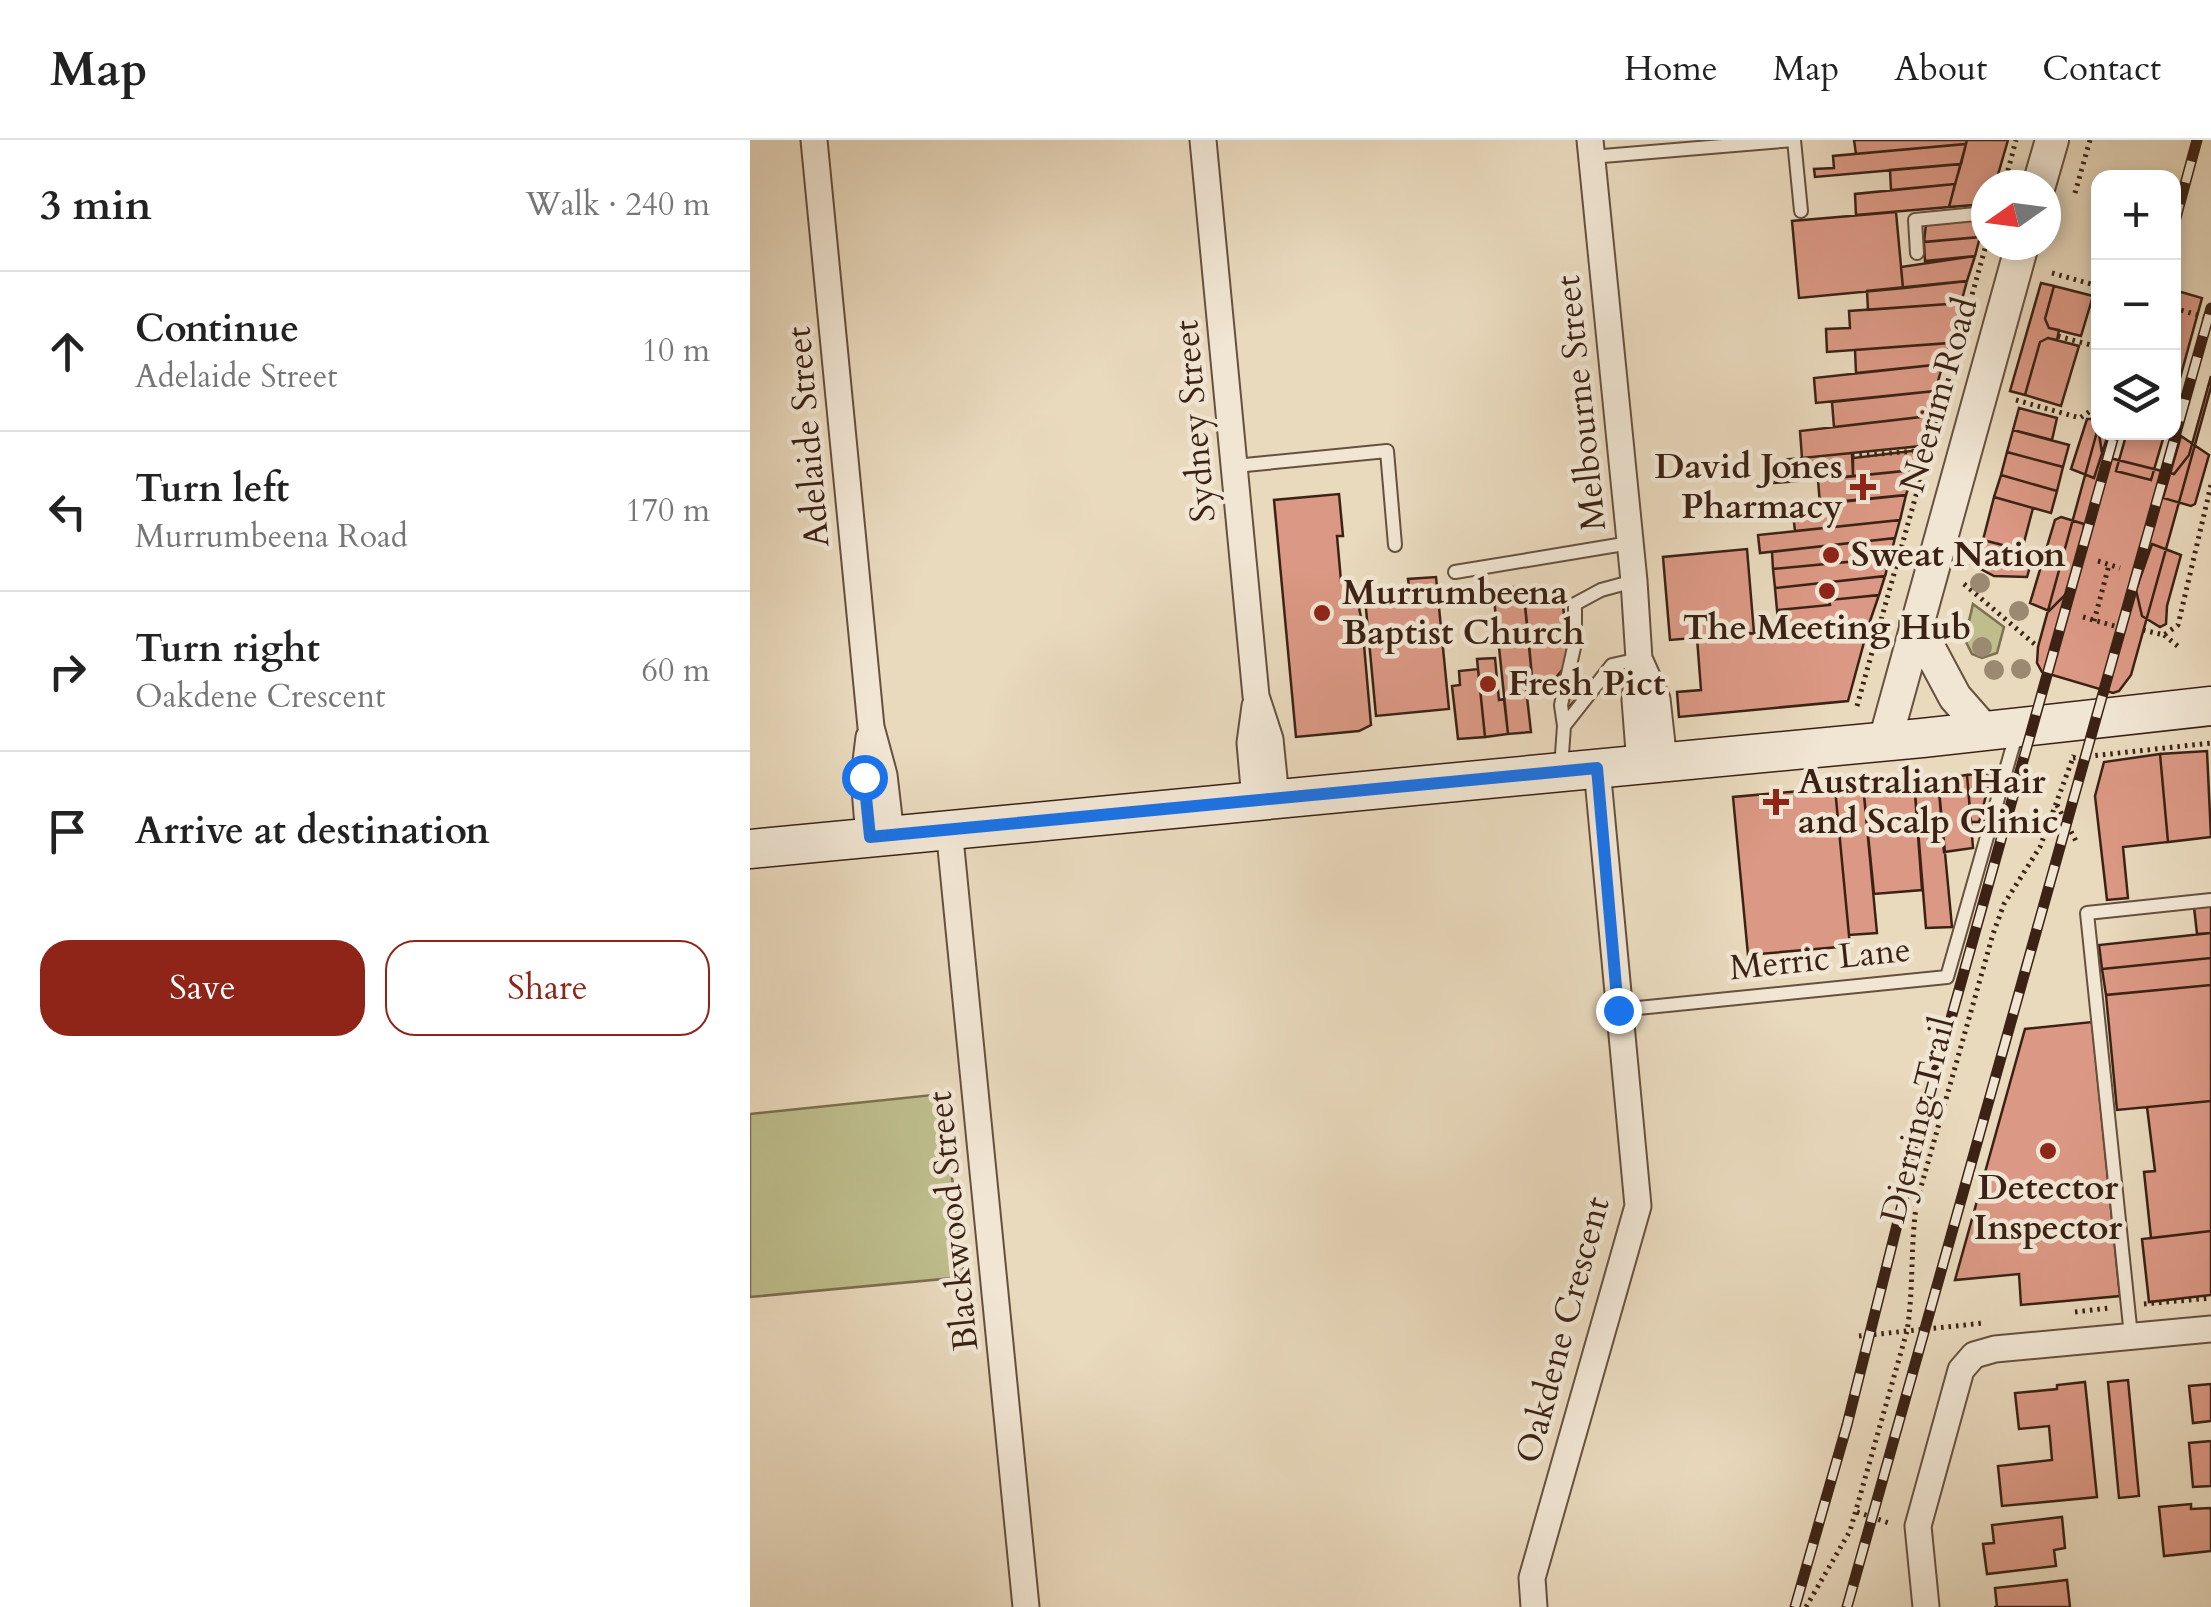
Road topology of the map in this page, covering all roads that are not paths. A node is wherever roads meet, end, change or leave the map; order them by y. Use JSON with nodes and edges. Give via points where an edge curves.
{"nodes":[{"id":1,"x":814,"y":140,"type":"edge"},
{"id":2,"x":1203,"y":140,"type":"edge"},
{"id":3,"x":2052,"y":140,"type":"edge"},
{"id":4,"x":1591,"y":148,"type":"edge"},
{"id":5,"x":2043,"y":170,"type":"edge"},
{"id":6,"x":1801,"y":211,"type":"dead end"},
{"id":7,"x":1971,"y":214,"type":"edge"},
{"id":8,"x":1917,"y":254,"type":"dead end"},
{"id":9,"x":2018,"y":260,"type":"edge"},
{"id":10,"x":1234,"y":466,"type":"junction"},
{"id":11,"x":1630,"y":543,"type":"junction"},
{"id":12,"x":1395,"y":545,"type":"dead end"},
{"id":13,"x":1455,"y":572,"type":"dead end"},
{"id":14,"x":1634,"y":581,"type":"junction"},
{"id":15,"x":1916,"y":624,"type":"junction"},
{"id":16,"x":1639,"y":659,"type":"junction"},
{"id":17,"x":2211,"y":706,"type":"edge"},
{"id":18,"x":1564,"y":726,"type":"junction"},
{"id":19,"x":2001,"y":728,"type":"junction"},
{"id":20,"x":1884,"y":741,"type":"junction"},
{"id":21,"x":1652,"y":763,"type":"junction"},
{"id":22,"x":1579,"y":770,"type":"junction"},
{"id":23,"x":1265,"y":799,"type":"junction"},
{"id":24,"x":949,"y":828,"type":"junction"},
{"id":25,"x":880,"y":836,"type":"junction"},
{"id":26,"x":750,"y":849,"type":"edge"},
{"id":27,"x":2211,"y":900,"type":"edge"},
{"id":28,"x":1618,"y":1010,"type":"junction"},
{"id":29,"x":2211,"y":1330,"type":"edge"},
{"id":30,"x":2131,"y":1336,"type":"junction"},
{"id":31,"x":1026,"y":1607,"type":"edge"},
{"id":32,"x":1534,"y":1607,"type":"edge"},
{"id":33,"x":1926,"y":1607,"type":"edge"}],
"edges":[{"from":1,"to":25,"type":"street","name":"Adelaide Street","via":[[870,727],[884,775]]},
{"from":2,"to":10,"type":"street","name":"Sydney Street"},
{"from":3,"to":5,"type":"street"},
{"from":4,"to":6,"type":"lane","via":[[1794,140]]},
{"from":4,"to":11,"type":"street","name":"Melbourne Street"},
{"from":7,"to":8,"type":"lane","via":[[1915,220]]},
{"from":9,"to":15,"type":"street","name":"Neerim Road"},
{"from":10,"to":12,"type":"lane","via":[[1387,451]]},
{"from":10,"to":23,"type":"street","name":"Sydney Street","via":[[1256,696],[1270,739]]},
{"from":11,"to":13,"type":"lane"},
{"from":11,"to":14,"type":"street","name":"Melbourne Street"},
{"from":14,"to":16,"type":"street","name":"Melbourne Street"},
{"from":14,"to":18,"type":"lane","via":[[1575,604]]},
{"from":15,"to":19,"type":"street","via":[[1955,697]]},
{"from":15,"to":20,"type":"street","name":"Neerim Road"},
{"from":16,"to":18,"type":"lane","via":[[1612,665]]},
{"from":16,"to":21,"type":"street","name":"Melbourne Street","via":[[1635,700]]},
{"from":17,"to":19,"type":"main road"},
{"from":18,"to":22,"type":"lane"},
{"from":19,"to":20,"type":"main road"},
{"from":19,"to":28,"type":"lane","name":"Merric Lane","via":[[1947,977]]},
{"from":20,"to":21,"type":"main road"},
{"from":21,"to":22,"type":"main road"},
{"from":22,"to":23,"type":"main road"},
{"from":22,"to":28,"type":"street","name":"Oakdene Crescent"},
{"from":23,"to":24,"type":"main road"},
{"from":24,"to":25,"type":"main road"},
{"from":24,"to":31,"type":"street","name":"Blackwood Street"},
{"from":25,"to":26,"type":"main road"},
{"from":27,"to":30,"type":"lane","via":[[2087,913]]},
{"from":28,"to":32,"type":"street","name":"Oakdene Crescent","via":[[1638,1206],[1532,1578]]},
{"from":29,"to":30,"type":"street"},
{"from":30,"to":33,"type":"street","via":[[1995,1349],[1974,1355],[1961,1370],[1918,1526]]}]}
